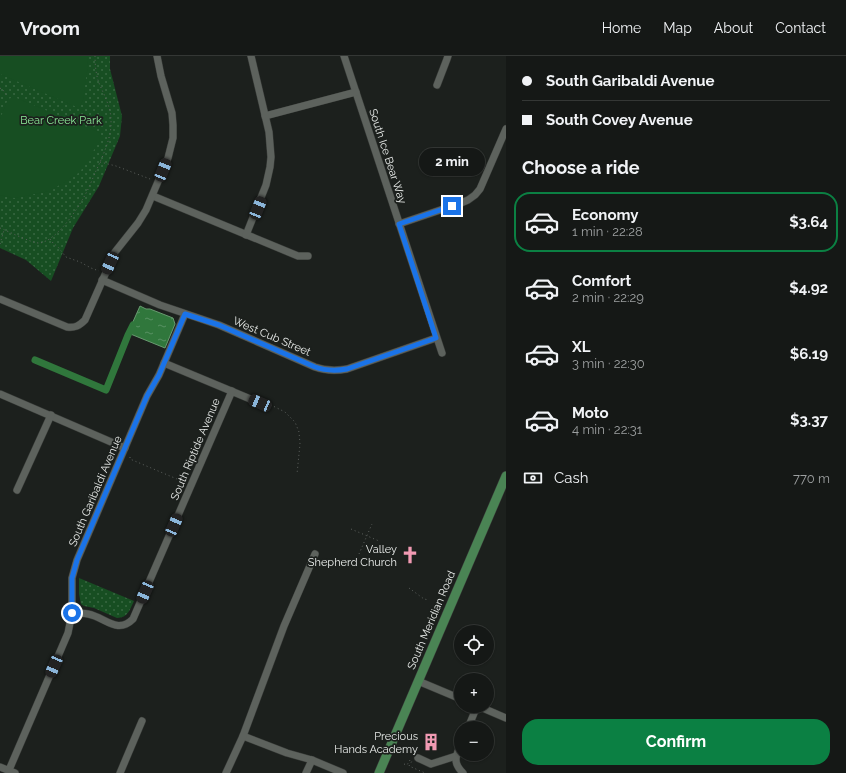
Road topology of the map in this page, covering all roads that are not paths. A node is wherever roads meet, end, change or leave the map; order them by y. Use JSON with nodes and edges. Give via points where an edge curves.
{"nodes":[{"id":1,"x":157,"y":56,"type":"edge"},
{"id":2,"x":251,"y":56,"type":"edge"},
{"id":3,"x":344,"y":56,"type":"edge"},
{"id":4,"x":448,"y":56,"type":"edge"},
{"id":5,"x":437,"y":85,"type":"dead end"},
{"id":6,"x":356,"y":92,"type":"junction"},
{"id":7,"x":265,"y":116,"type":"junction"},
{"id":8,"x":506,"y":129,"type":"edge"},
{"id":9,"x":503,"y":144,"type":"edge"},
{"id":10,"x":153,"y":196,"type":"junction"},
{"id":11,"x":399,"y":224,"type":"junction"},
{"id":12,"x":246,"y":235,"type":"junction"},
{"id":13,"x":308,"y":256,"type":"dead end"},
{"id":14,"x":104,"y":277,"type":"junction"},
{"id":15,"x":0,"y":299,"type":"edge"},
{"id":16,"x":185,"y":314,"type":"junction"},
{"id":17,"x":436,"y":338,"type":"junction"},
{"id":18,"x":442,"y":353,"type":"dead end"},
{"id":19,"x":164,"y":363,"type":"junction"},
{"id":20,"x":232,"y":391,"type":"junction"},
{"id":21,"x":0,"y":394,"type":"edge"},
{"id":22,"x":263,"y":403,"type":"road end"},
{"id":23,"x":51,"y":415,"type":"junction"},
{"id":24,"x":125,"y":448,"type":"junction"},
{"id":25,"x":506,"y":476,"type":"edge"},
{"id":26,"x":17,"y":490,"type":"dead end"},
{"id":27,"x":315,"y":554,"type":"dead end"},
{"id":28,"x":72,"y":613,"type":"junction"},
{"id":29,"x":418,"y":681,"type":"junction"},
{"id":30,"x":454,"y":696,"type":"edge"},
{"id":31,"x":494,"y":713,"type":"edge"},
{"id":32,"x":506,"y":718,"type":"edge"},
{"id":33,"x":142,"y":721,"type":"dead end"},
{"id":34,"x":242,"y":736,"type":"junction"},
{"id":35,"x":454,"y":757,"type":"edge"},
{"id":36,"x":418,"y":758,"type":"dead end"},
{"id":37,"x":312,"y":760,"type":"junction"},
{"id":38,"x":456,"y":761,"type":"edge"},
{"id":39,"x":0,"y":767,"type":"edge"},
{"id":40,"x":462,"y":771,"type":"edge"},
{"id":41,"x":12,"y":772,"type":"edge"},
{"id":42,"x":120,"y":773,"type":"edge"},
{"id":43,"x":226,"y":773,"type":"edge"},
{"id":44,"x":306,"y":773,"type":"edge"},
{"id":45,"x":343,"y":773,"type":"edge"},
{"id":46,"x":379,"y":773,"type":"edge"}],
"edges":[{"from":1,"to":10,"type":"street","via":[[172,113],[173,138]]},
{"from":2,"to":7,"type":"street"},
{"from":3,"to":6,"type":"street","name":"South Ice Bear Way"},
{"from":4,"to":5,"type":"street"},
{"from":6,"to":7,"type":"street"},
{"from":6,"to":11,"type":"street","name":"South Ice Bear Way"},
{"from":7,"to":12,"type":"street","via":[[270,140],[270,167],[266,185]]},
{"from":8,"to":9,"type":"street"},
{"from":9,"to":11,"type":"street","via":[[475,195],[461,203]]},
{"from":10,"to":12,"type":"street"},
{"from":10,"to":14,"type":"street","via":[[142,217],[115,252]]},
{"from":11,"to":17,"type":"street","name":"South Ice Bear Way"},
{"from":12,"to":13,"type":"street","via":[[298,256]]},
{"from":14,"to":15,"type":"street","via":[[85,320],[77,327],[67,327]]},
{"from":14,"to":16,"type":"street","name":"West Cub Street","via":[[160,305]]},
{"from":16,"to":17,"type":"street","name":"West Cub Street","via":[[219,325],[325,370],[347,369]]},
{"from":16,"to":19,"type":"street","name":"South Garibaldi Avenue"},
{"from":17,"to":18,"type":"street","name":"South Ice Bear Way"},
{"from":19,"to":20,"type":"street"},
{"from":19,"to":24,"type":"street","name":"South Garibaldi Avenue"},
{"from":20,"to":22,"type":"street"},
{"from":20,"to":28,"type":"street","name":"South Riptide Avenue","via":[[133,619],[128,624],[118,626],[88,614]]},
{"from":21,"to":23,"type":"street"},
{"from":23,"to":24,"type":"street"},
{"from":23,"to":26,"type":"street"},
{"from":24,"to":28,"type":"street","name":"South Garibaldi Avenue","via":[[74,569]]},
{"from":25,"to":29,"type":"main road","name":"South Meridian Road"},
{"from":27,"to":34,"type":"street"},
{"from":28,"to":41,"type":"street","name":"South Garibaldi Avenue","via":[[68,633]]},
{"from":29,"to":30,"type":"street"},
{"from":29,"to":46,"type":"main road","name":"South Meridian Road"},
{"from":31,"to":32,"type":"street"},
{"from":33,"to":42,"type":"street"},
{"from":34,"to":37,"type":"street"},
{"from":34,"to":43,"type":"street"},
{"from":35,"to":36,"type":"street","via":[[431,764]]},
{"from":37,"to":44,"type":"street"},
{"from":37,"to":45,"type":"street"},
{"from":38,"to":40,"type":"street"},
{"from":39,"to":41,"type":"street"}]}
